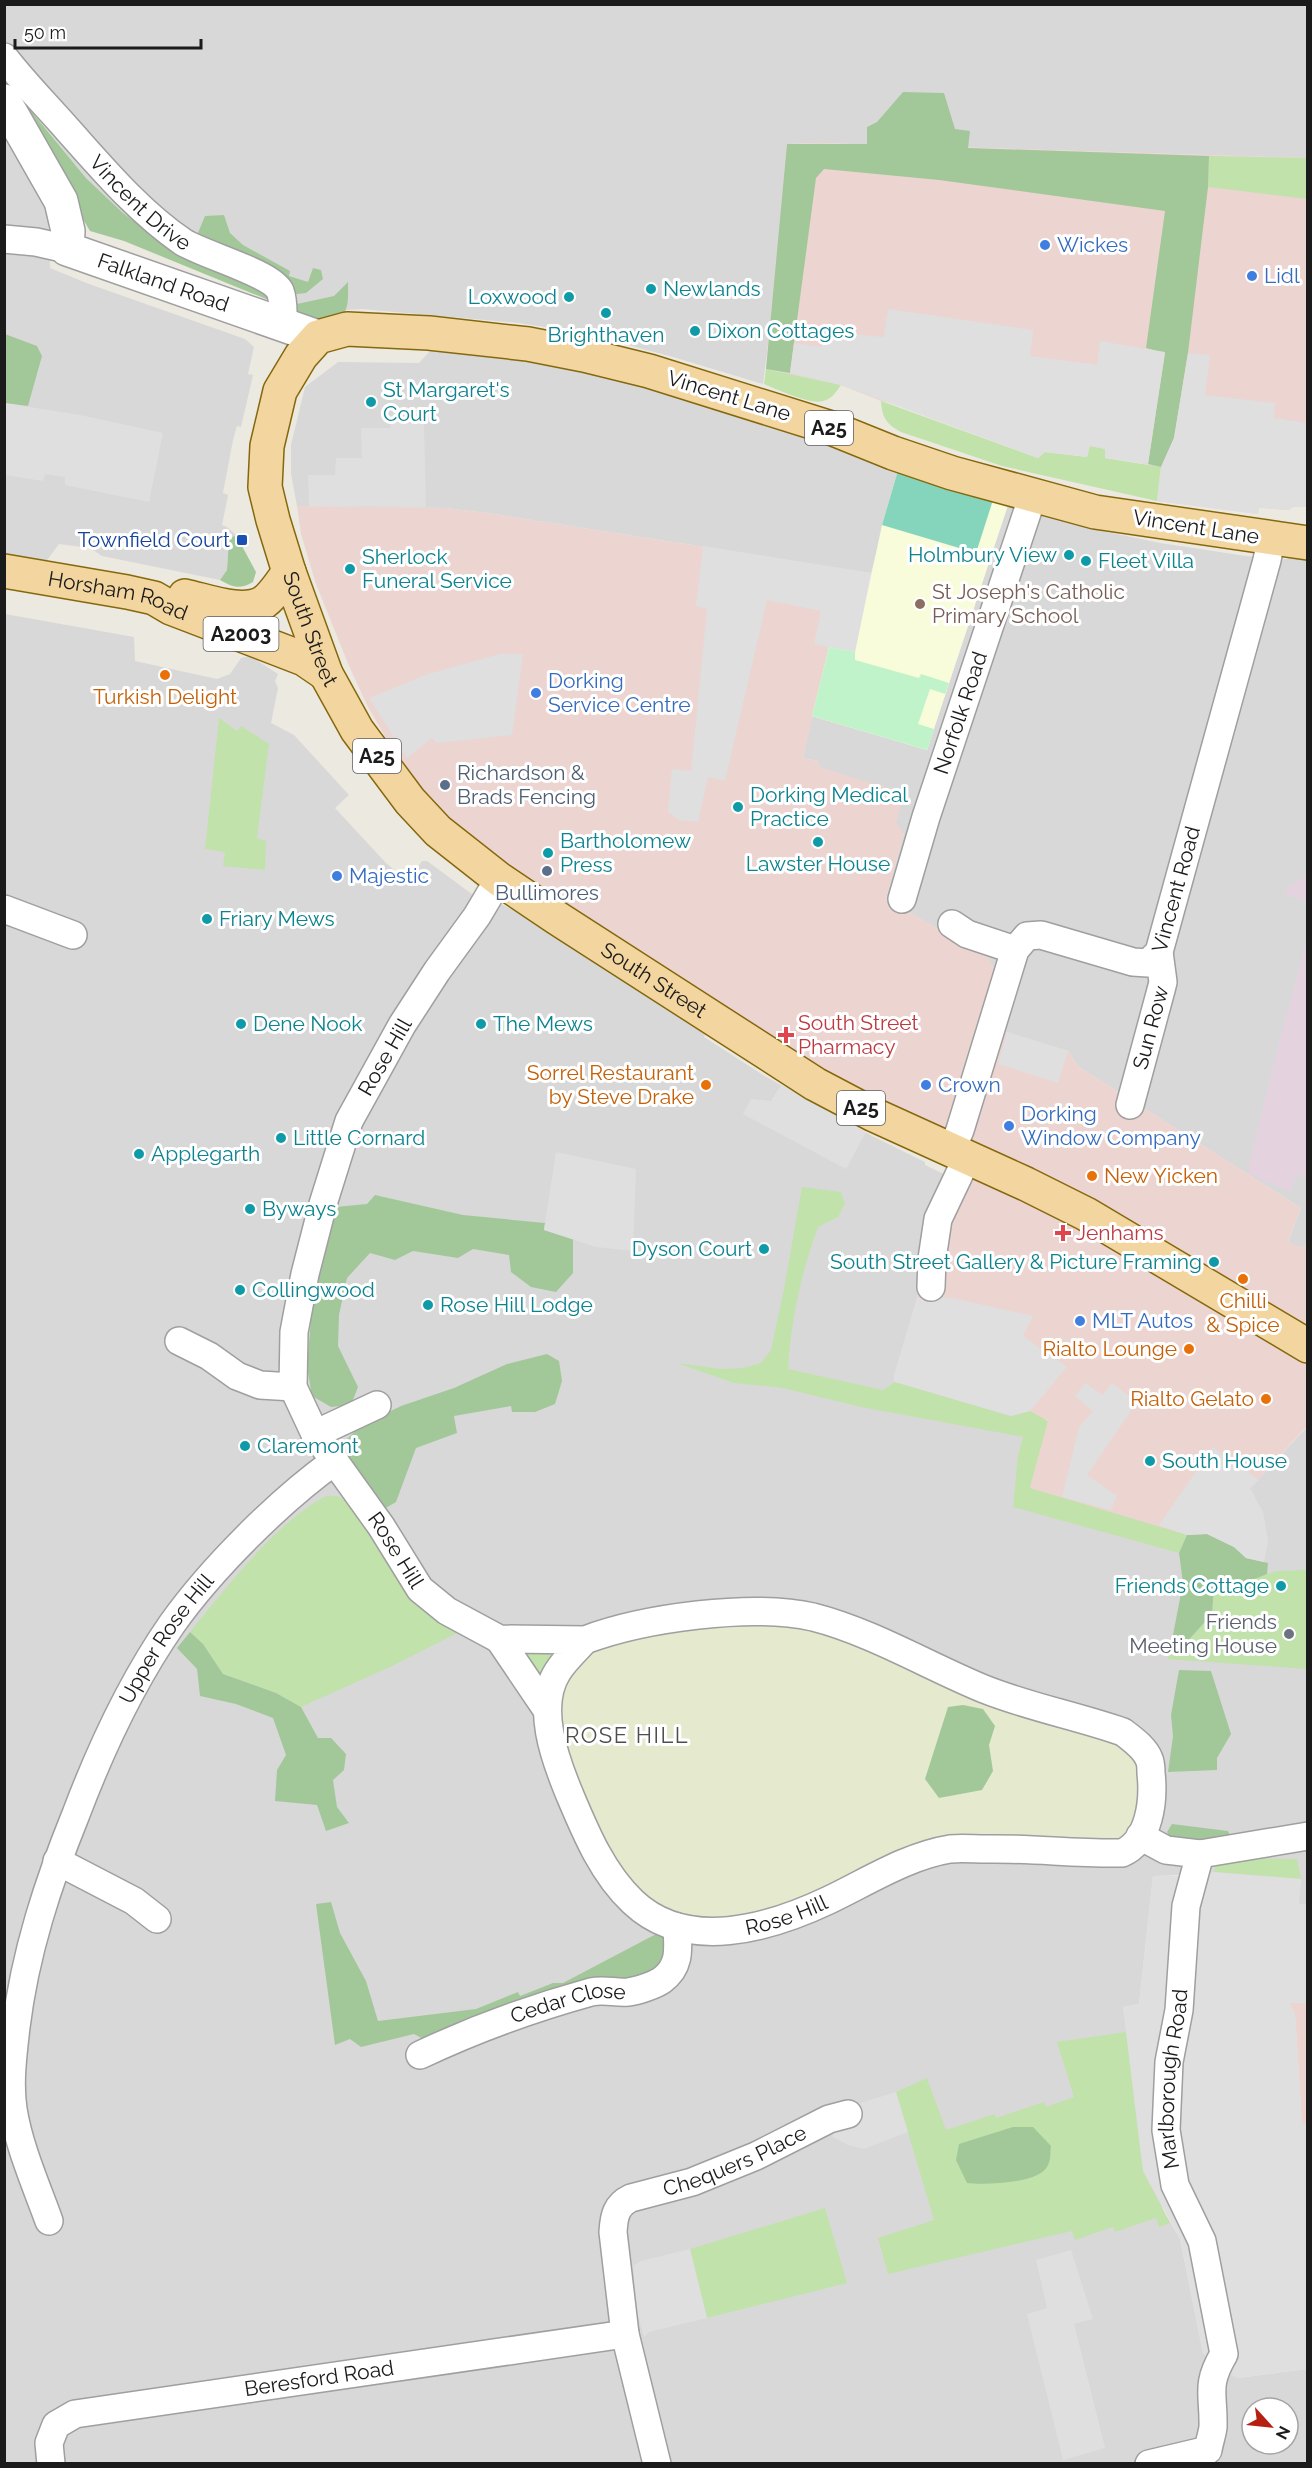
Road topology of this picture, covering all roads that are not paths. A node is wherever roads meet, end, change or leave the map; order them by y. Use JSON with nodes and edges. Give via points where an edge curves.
{"nodes":[{"id":1,"x":4,"y":57,"type":"edge"},
{"id":2,"x":4,"y":102,"type":"edge"},
{"id":3,"x":4,"y":239,"type":"edge"},
{"id":4,"x":67,"y":249,"type":"junction"},
{"id":5,"x":283,"y":323,"type":"junction"},
{"id":6,"x":318,"y":337,"type":"junction"},
{"id":7,"x":280,"y":391,"type":"junction"},
{"id":8,"x":1034,"y":495,"type":"junction"},
{"id":9,"x":1271,"y":538,"type":"junction"},
{"id":10,"x":1308,"y":543,"type":"edge"},
{"id":11,"x":4,"y":571,"type":"edge"},
{"id":12,"x":289,"y":573,"type":"junction"},
{"id":13,"x":154,"y":598,"type":"junction"},
{"id":14,"x":326,"y":674,"type":"junction"},
{"id":15,"x":499,"y":879,"type":"junction"},
{"id":16,"x":902,"y":899,"type":"dead end"},
{"id":17,"x":4,"y":909,"type":"edge"},
{"id":18,"x":952,"y":924,"type":"dead end"},
{"id":19,"x":73,"y":935,"type":"dead end"},
{"id":20,"x":1015,"y":950,"type":"junction"},
{"id":21,"x":1158,"y":952,"type":"junction"},
{"id":22,"x":1130,"y":1106,"type":"dead end"},
{"id":23,"x":959,"y":1155,"type":"junction"},
{"id":24,"x":931,"y":1287,"type":"dead end"},
{"id":25,"x":179,"y":1341,"type":"dead end"},
{"id":26,"x":1308,"y":1346,"type":"edge"},
{"id":27,"x":293,"y":1387,"type":"junction"},
{"id":28,"x":377,"y":1405,"type":"dead end"},
{"id":29,"x":315,"y":1434,"type":"junction"},
{"id":30,"x":335,"y":1461,"type":"junction"},
{"id":31,"x":499,"y":1639,"type":"junction"},
{"id":32,"x":585,"y":1640,"type":"junction"},
{"id":33,"x":547,"y":1710,"type":"junction"},
{"id":34,"x":1140,"y":1836,"type":"junction"},
{"id":35,"x":1308,"y":1836,"type":"edge"},
{"id":36,"x":1200,"y":1854,"type":"junction"},
{"id":37,"x":57,"y":1861,"type":"junction"},
{"id":38,"x":157,"y":1919,"type":"dead end"},
{"id":39,"x":676,"y":1927,"type":"junction"},
{"id":40,"x":420,"y":2055,"type":"dead end"},
{"id":41,"x":848,"y":2114,"type":"dead end"},
{"id":42,"x":49,"y":2221,"type":"dead end"},
{"id":43,"x":625,"y":2334,"type":"junction"},
{"id":44,"x":51,"y":2463,"type":"edge"},
{"id":45,"x":657,"y":2463,"type":"edge"},
{"id":46,"x":1149,"y":2463,"type":"edge"}],
"edges":[{"from":1,"to":5,"type":"street","name":"Vincent Drive","via":[[106,173],[166,230],[204,253],[273,284],[282,301]]},
{"from":2,"to":4,"type":"street","via":[[61,201],[68,231]]},
{"from":3,"to":4,"type":"street","name":"Falkland Road"},
{"from":4,"to":5,"type":"street","name":"Falkland Road"},
{"from":5,"to":6,"type":"street","name":"Falkland Road"},
{"from":5,"to":7,"type":"street","name":"South Street"},
{"from":6,"to":7,"type":"main road","name":"South Street","number":"A25"},
{"from":6,"to":8,"type":"main road","name":"Vincent Lane","number":"A25","via":[[347,329],[429,333],[528,344],[584,355],[706,387],[952,473]]},
{"from":7,"to":12,"type":"main road","name":"South Street","number":"A25","via":[[267,446],[265,487]]},
{"from":8,"to":9,"type":"main road","name":"Vincent Lane","number":"A25","via":[[1095,512]]},
{"from":8,"to":16,"type":"street","name":"Norfolk Road"},
{"from":9,"to":10,"type":"main road","name":"Vincent Lane","number":"A25"},
{"from":9,"to":21,"type":"street","name":"Vincent Road"},
{"from":11,"to":13,"type":"main road","name":"Horsham Road","number":"A2003"},
{"from":12,"to":13,"type":"main road","number":"A2003","via":[[266,601],[252,607],[175,594]]},
{"from":12,"to":14,"type":"main road","name":"South Street","number":"A25"},
{"from":13,"to":14,"type":"main road","name":"Horsham Road","number":"A2003","via":[[304,659]]},
{"from":14,"to":15,"type":"main road","name":"South Street","number":"A25","via":[[357,730],[410,801],[438,831]]},
{"from":15,"to":23,"type":"main road","name":"South Street","number":"A25","via":[[815,1084]]},
{"from":15,"to":27,"type":"street","name":"Rose Hill","via":[[402,1025],[349,1121],[305,1274],[294,1332]]},
{"from":17,"to":19,"type":"street"},
{"from":18,"to":20,"type":"street","via":[[967,934]]},
{"from":20,"to":21,"type":"street","name":"Vincent Road","via":[[1027,936],[1041,935],[1134,962],[1148,963]]},
{"from":20,"to":23,"type":"street","via":[[960,1130]]},
{"from":21,"to":22,"type":"street","name":"Sun Row","via":[[1163,982]]},
{"from":23,"to":24,"type":"street","via":[[938,1219]]},
{"from":23,"to":26,"type":"main road","name":"South Street","number":"A25","via":[[1086,1214]]},
{"from":25,"to":27,"type":"street","via":[[237,1376],[260,1385]]},
{"from":27,"to":29,"type":"street","name":"Rose Hill"},
{"from":28,"to":29,"type":"street"},
{"from":29,"to":30,"type":"street","name":"Rose Hill"},
{"from":30,"to":31,"type":"street","name":"Rose Hill","via":[[420,1589],[447,1611]]},
{"from":30,"to":37,"type":"street","name":"Upper Rose Hill","via":[[264,1522],[173,1622],[97,1758]]},
{"from":31,"to":32,"type":"street","name":"Rose Hill"},
{"from":31,"to":33,"type":"street","name":"Rose Hill"},
{"from":32,"to":33,"type":"street","name":"Rose Hill","via":[[557,1672]]},
{"from":32,"to":34,"type":"street","name":"Rose Hill","via":[[645,1623],[743,1613],[812,1617],[844,1627],[987,1690],[1123,1732],[1150,1760],[1152,1788],[1147,1822]]},
{"from":33,"to":39,"type":"street","name":"Rose Hill","via":[[549,1736],[563,1779],[597,1854],[633,1902]]},
{"from":34,"to":36,"type":"street","via":[[1166,1850]]},
{"from":34,"to":39,"type":"street","name":"Rose Hill","via":[[1131,1849],[1122,1853],[950,1849],[906,1862],[774,1923],[734,1931]]},
{"from":35,"to":36,"type":"street"},
{"from":36,"to":46,"type":"street","name":"Marlborough Road","via":[[1186,1906],[1181,1999],[1169,2062],[1166,2130],[1174,2185],[1202,2241],[1224,2354],[1215,2369],[1210,2391],[1213,2428],[1208,2450]]},
{"from":37,"to":38,"type":"street","via":[[134,1901]]},
{"from":37,"to":42,"type":"street","name":"Upper Rose Hill","via":[[37,1920],[20,1994],[12,2056],[13,2108]]},
{"from":39,"to":40,"type":"street","name":"Cedar Close","via":[[679,1950],[675,1969],[660,1982],[627,1992],[595,1991],[515,2016]]},
{"from":41,"to":43,"type":"street","name":"Chequers Place","via":[[692,2182],[647,2192],[621,2203],[614,2216],[613,2232]]},
{"from":43,"to":44,"type":"street","name":"Beresford Road","via":[[75,2414],[56,2425],[49,2443]]},
{"from":43,"to":45,"type":"street"}]}
